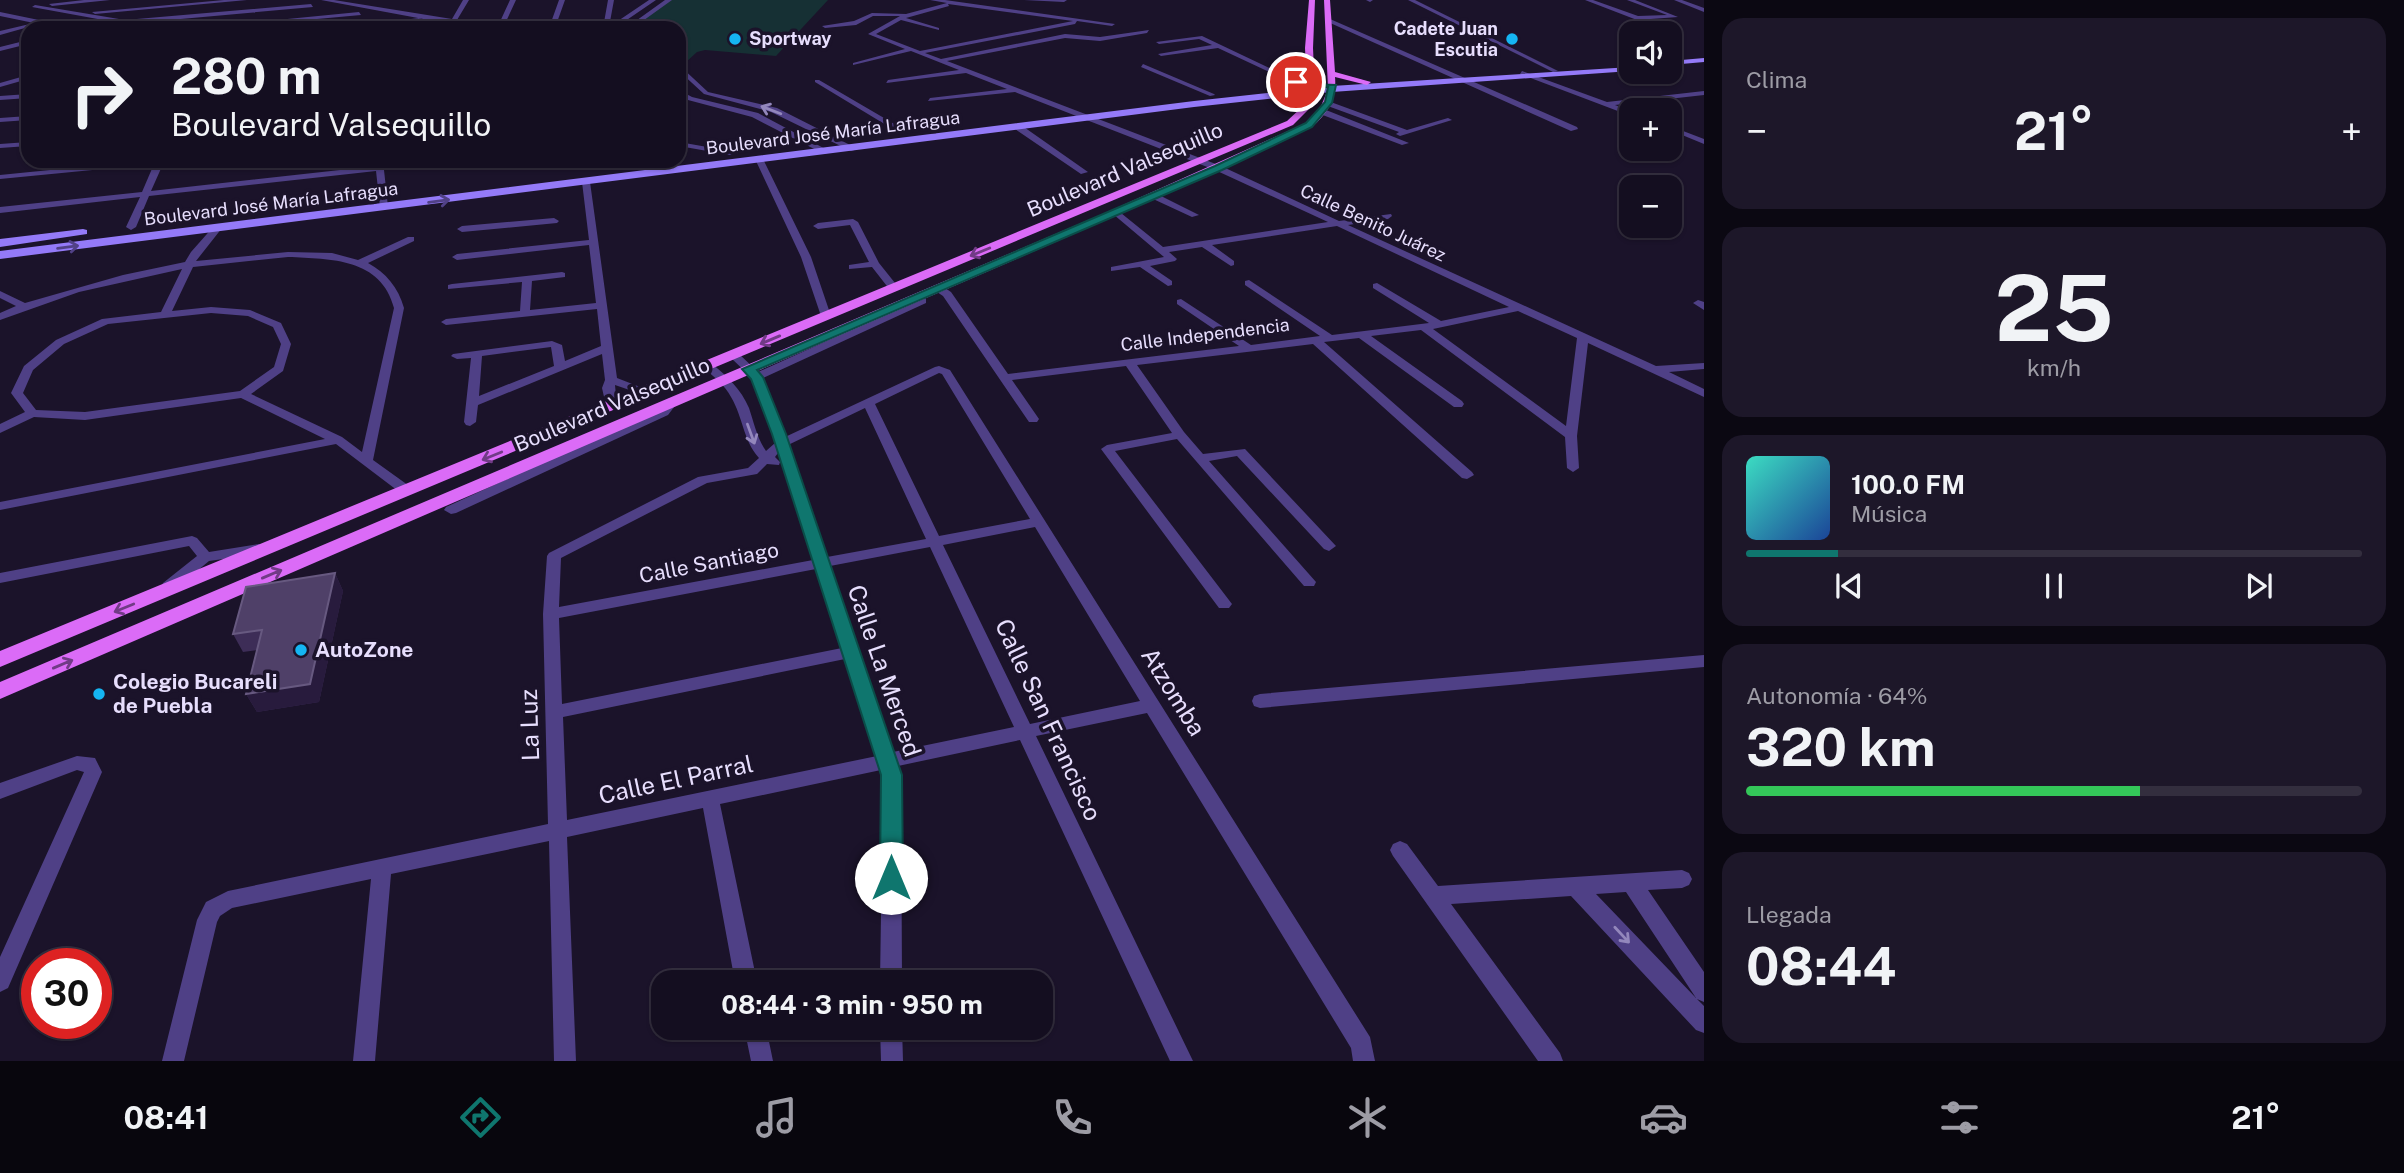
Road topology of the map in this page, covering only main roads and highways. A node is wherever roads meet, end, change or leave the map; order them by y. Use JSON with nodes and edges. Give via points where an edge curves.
{"nodes":[{"id":1,"x":1312,"y":0,"type":"edge"},
{"id":2,"x":1327,"y":0,"type":"edge"},
{"id":3,"x":1704,"y":62,"type":"edge"},
{"id":4,"x":1682,"y":63,"type":"edge"},
{"id":5,"x":1619,"y":68,"type":"edge"},
{"id":6,"x":1619,"y":68,"type":"edge"},
{"id":7,"x":1331,"y":73,"type":"junction"},
{"id":8,"x":1527,"y":75,"type":"junction"},
{"id":9,"x":1463,"y":79,"type":"junction"},
{"id":10,"x":1367,"y":82,"type":"junction"},
{"id":11,"x":1333,"y":87,"type":"junction"},
{"id":12,"x":1310,"y":88,"type":"junction"},
{"id":13,"x":686,"y":158,"type":"edge"},
{"id":14,"x":619,"y":168,"type":"edge"},
{"id":15,"x":383,"y":202,"type":"junction"},
{"id":16,"x":0,"y":243,"type":"edge"},
{"id":17,"x":0,"y":255,"type":"edge"},
{"id":18,"x":0,"y":659,"type":"edge"},
{"id":19,"x":0,"y":691,"type":"edge"}],
"edges":[{"from":1,"to":12,"type":"main road"},
{"from":2,"to":7,"type":"main road","name":"Boulevard Valsequillo"},
{"from":3,"to":4,"type":"main road"},
{"from":5,"to":8,"type":"main road","name":"Boulevard José María Lafragua"},
{"from":6,"to":8,"type":"main road","name":"Boulevard José María Lafragua"},
{"from":7,"to":10,"type":"main road"},
{"from":7,"to":11,"type":"main road","name":"Boulevard Valsequillo"},
{"from":8,"to":9,"type":"main road","name":"Boulevard José María Lafragua"},
{"from":9,"to":10,"type":"main road","name":"Boulevard José María Lafragua"},
{"from":9,"to":11,"type":"main road","name":"Boulevard José María Lafragua"},
{"from":10,"to":11,"type":"main road","name":"Boulevard José María Lafragua"},
{"from":11,"to":12,"type":"main road","name":"Boulevard José María Lafragua"},
{"from":19,"to":11,"type":"main road","name":"Boulevard Valsequillo","one_way":true,"via":[[723,380],[752,373],[1218,168],[1309,125],[1323,112]]},
{"from":12,"to":13,"type":"main road","name":"Boulevard José María Lafragua","via":[[1212,95]]},
{"from":15,"to":12,"type":"main road","name":"Boulevard José María Lafragua","one_way":true,"via":[[586,183]]},
{"from":12,"to":18,"type":"main road","name":"Boulevard Valsequillo","one_way":true,"via":[[1294,121]]},
{"from":14,"to":15,"type":"main road","name":"Boulevard José María Lafragua"},
{"from":15,"to":16,"type":"main road","name":"Boulevard José María Lafragua"},
{"from":17,"to":15,"type":"main road","name":"Boulevard José María Lafragua","one_way":true}]}
